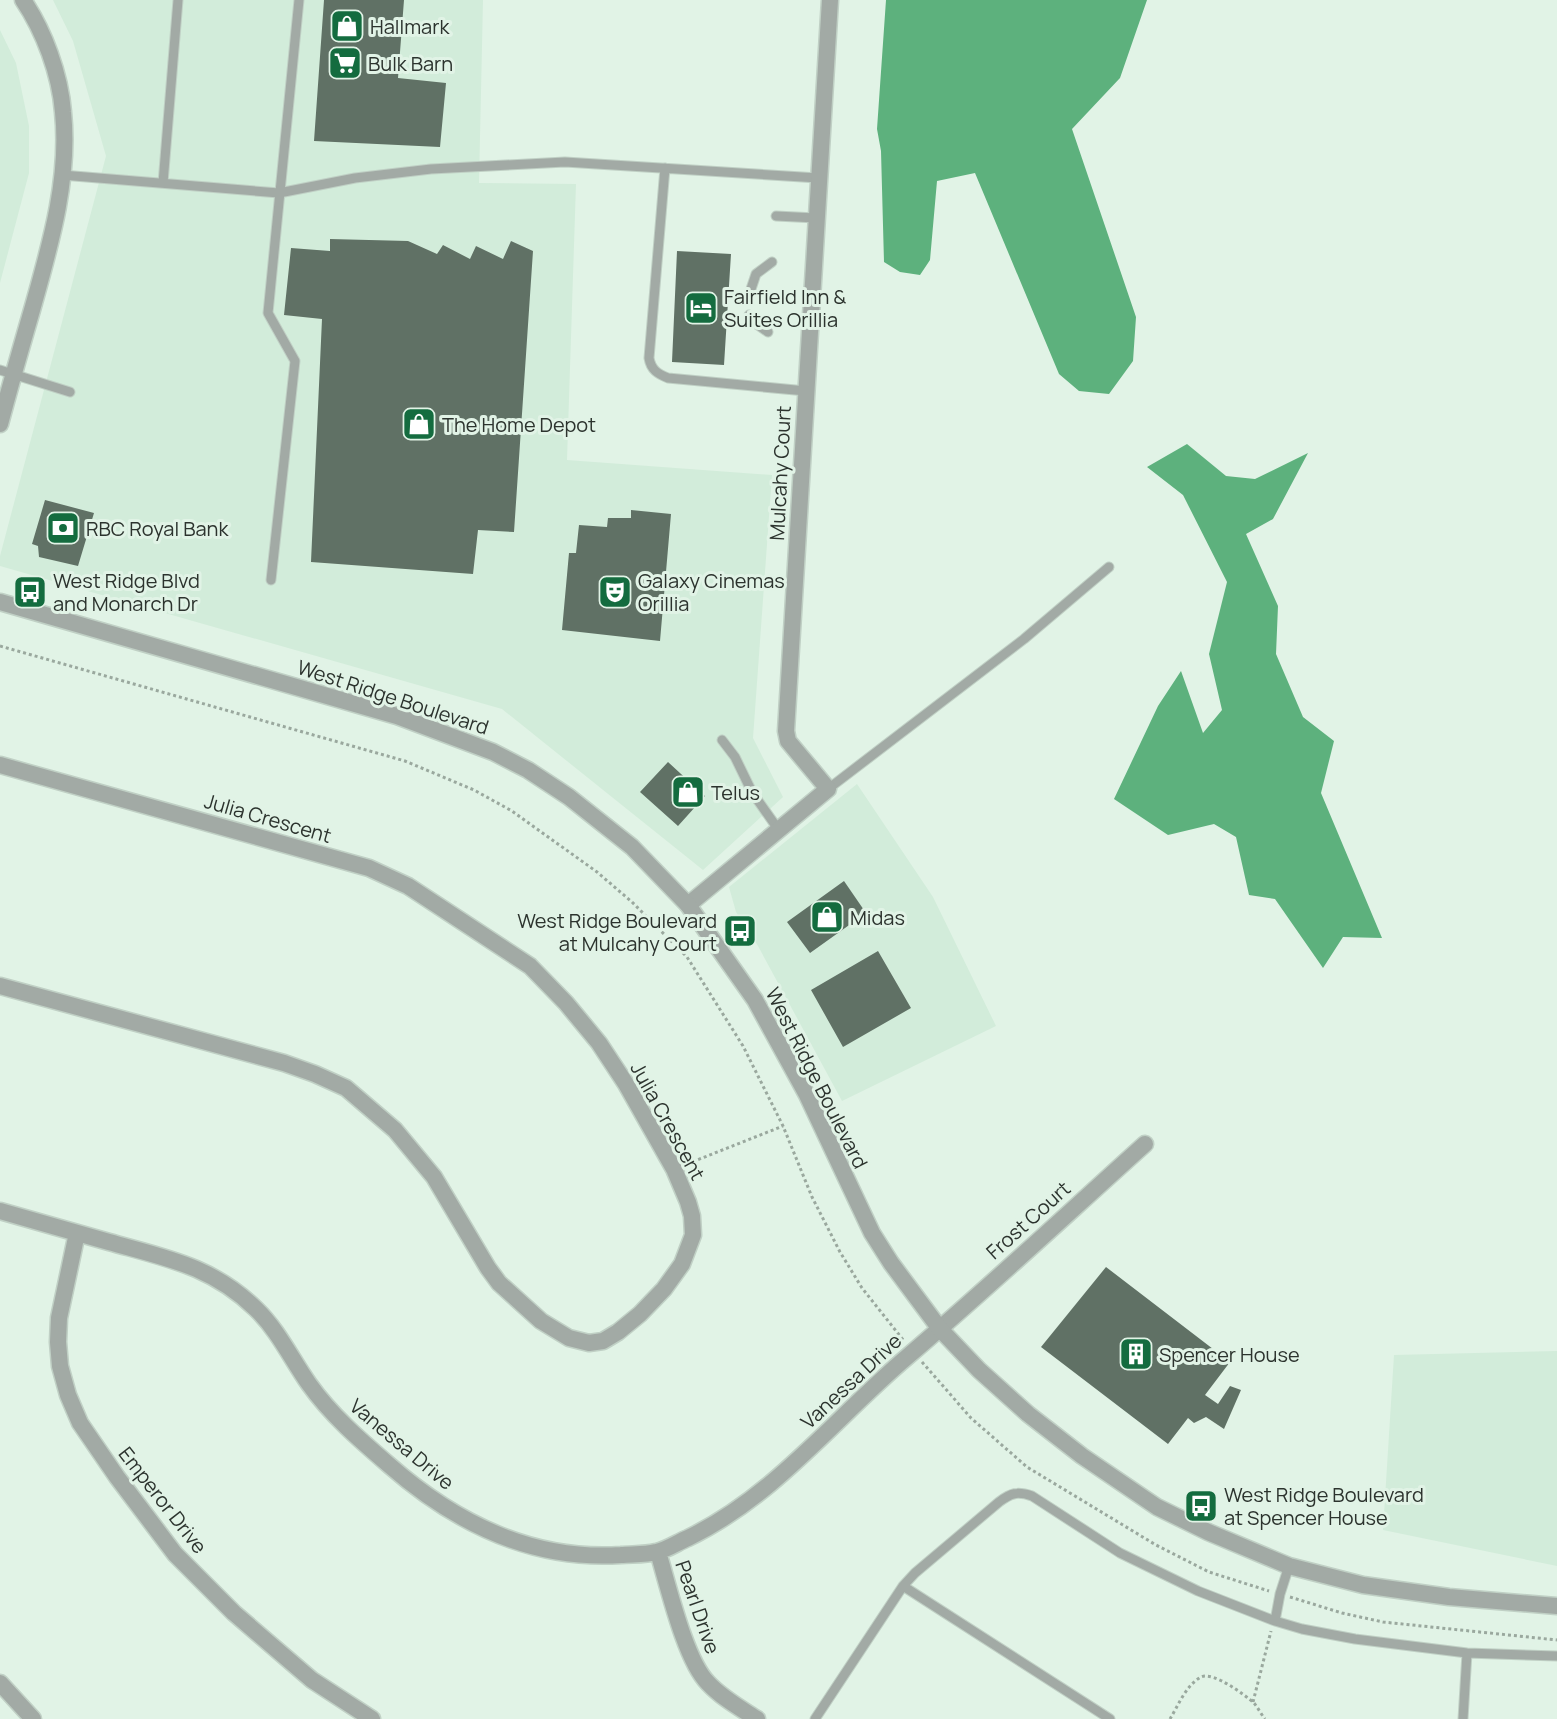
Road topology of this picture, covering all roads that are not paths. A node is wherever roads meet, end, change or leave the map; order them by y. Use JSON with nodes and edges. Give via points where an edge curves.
{"nodes":[{"id":1,"x":24,"y":0,"type":"edge"},
{"id":2,"x":178,"y":0,"type":"edge"},
{"id":3,"x":299,"y":0,"type":"edge"},
{"id":4,"x":830,"y":0,"type":"edge"},
{"id":5,"x":665,"y":168,"type":"junction"},
{"id":6,"x":62,"y":175,"type":"junction"},
{"id":7,"x":818,"y":178,"type":"junction"},
{"id":8,"x":163,"y":183,"type":"junction"},
{"id":9,"x":279,"y":193,"type":"junction"},
{"id":10,"x":776,"y":216,"type":"dead end"},
{"id":11,"x":816,"y":218,"type":"junction"},
{"id":12,"x":772,"y":262,"type":"dead end"},
{"id":13,"x":751,"y":289,"type":"dead end"},
{"id":14,"x":749,"y":315,"type":"dead end"},
{"id":15,"x":768,"y":332,"type":"dead end"},
{"id":16,"x":7,"y":372,"type":"edge"},
{"id":17,"x":806,"y":391,"type":"junction"},
{"id":18,"x":70,"y":392,"type":"dead end"},
{"id":19,"x":0,"y":424,"type":"edge"},
{"id":20,"x":1109,"y":567,"type":"dead end"},
{"id":21,"x":271,"y":580,"type":"dead end"},
{"id":22,"x":0,"y":602,"type":"edge"},
{"id":23,"x":722,"y":740,"type":"dead end"},
{"id":24,"x":0,"y":765,"type":"edge"},
{"id":25,"x":828,"y":789,"type":"junction"},
{"id":26,"x":778,"y":829,"type":"junction"},
{"id":27,"x":688,"y":905,"type":"junction"},
{"id":28,"x":0,"y":986,"type":"edge"},
{"id":29,"x":1145,"y":1144,"type":"dead end"},
{"id":30,"x":0,"y":1210,"type":"edge"},
{"id":31,"x":77,"y":1233,"type":"junction"},
{"id":32,"x":940,"y":1329,"type":"junction"},
{"id":33,"x":658,"y":1552,"type":"junction"},
{"id":34,"x":1289,"y":1566,"type":"junction"},
{"id":35,"x":903,"y":1586,"type":"junction"},
{"id":36,"x":1557,"y":1606,"type":"edge"},
{"id":37,"x":1275,"y":1621,"type":"junction"},
{"id":38,"x":1467,"y":1653,"type":"junction"},
{"id":39,"x":1557,"y":1656,"type":"edge"},
{"id":40,"x":0,"y":1683,"type":"edge"},
{"id":41,"x":33,"y":1719,"type":"edge"},
{"id":42,"x":372,"y":1719,"type":"edge"},
{"id":43,"x":757,"y":1719,"type":"edge"},
{"id":44,"x":815,"y":1719,"type":"edge"},
{"id":45,"x":1110,"y":1719,"type":"edge"},
{"id":46,"x":1463,"y":1719,"type":"edge"}],
"edges":[{"from":1,"to":6,"type":"street","via":[[58,82],[63,111]]},
{"from":2,"to":8,"type":"lane"},
{"from":3,"to":9,"type":"lane"},
{"from":4,"to":7,"type":"street","name":"Mulcahy Court"},
{"from":5,"to":7,"type":"lane"},
{"from":5,"to":9,"type":"lane","via":[[565,162],[431,168]]},
{"from":5,"to":17,"type":"lane","via":[[650,365],[668,378]]},
{"from":6,"to":8,"type":"lane"},
{"from":6,"to":16,"type":"street","via":[[53,236]]},
{"from":7,"to":11,"type":"street","name":"Mulcahy Court"},
{"from":8,"to":9,"type":"lane"},
{"from":9,"to":21,"type":"lane","via":[[268,313],[295,361]]},
{"from":10,"to":11,"type":"lane"},
{"from":11,"to":17,"type":"street","name":"Mulcahy Court"},
{"from":12,"to":13,"type":"lane","via":[[756,274]]},
{"from":14,"to":15,"type":"lane"},
{"from":16,"to":18,"type":"lane"},
{"from":16,"to":19,"type":"street"},
{"from":17,"to":25,"type":"street","name":"Mulcahy Court","via":[[786,731],[788,741]]},
{"from":20,"to":25,"type":"lane","via":[[1024,639]]},
{"from":22,"to":27,"type":"street","name":"West Ridge Boulevard","via":[[397,716],[493,752],[528,770],[596,819],[632,848]]},
{"from":23,"to":26,"type":"lane"},
{"from":24,"to":28,"type":"street","name":"Julia Crescent","via":[[369,868],[408,886],[530,966],[599,1043],[674,1169],[692,1216],[693,1235],[682,1264],[664,1289],[618,1332],[603,1341],[589,1343],[569,1338],[541,1321],[499,1283],[434,1177],[395,1130],[346,1088],[284,1064]]},
{"from":25,"to":26,"type":"street"},
{"from":26,"to":27,"type":"street"},
{"from":27,"to":32,"type":"street","name":"West Ridge Boulevard","via":[[755,1000],[807,1095],[872,1233]]},
{"from":29,"to":32,"type":"street","name":"Frost Court"},
{"from":30,"to":31,"type":"street","name":"Vanessa Drive"},
{"from":31,"to":33,"type":"street","name":"Vanessa Drive","via":[[193,1267],[236,1291],[259,1311],[329,1410],[435,1502],[486,1531],[534,1548],[570,1554]]},
{"from":31,"to":42,"type":"street","name":"Emperor Drive","via":[[59,1318],[58,1342],[60,1366],[80,1423],[175,1554],[234,1613],[312,1680]]},
{"from":32,"to":33,"type":"street","name":"Vanessa Drive","via":[[750,1501],[706,1529]]},
{"from":32,"to":34,"type":"street","name":"West Ridge Boulevard","via":[[1028,1414],[1157,1507]]},
{"from":33,"to":43,"type":"street","name":"Pearl Drive","via":[[698,1670],[719,1693]]},
{"from":34,"to":36,"type":"street","name":"West Ridge Boulevard","via":[[1363,1586],[1449,1598]]},
{"from":34,"to":37,"type":"lane"},
{"from":35,"to":37,"type":"lane","via":[[999,1502],[1018,1492],[1032,1496],[1120,1553],[1198,1591]]},
{"from":35,"to":44,"type":"lane"},
{"from":35,"to":45,"type":"lane"},
{"from":37,"to":38,"type":"lane","via":[[1355,1639]]},
{"from":38,"to":39,"type":"lane"},
{"from":38,"to":46,"type":"lane"},
{"from":40,"to":41,"type":"street"}]}
